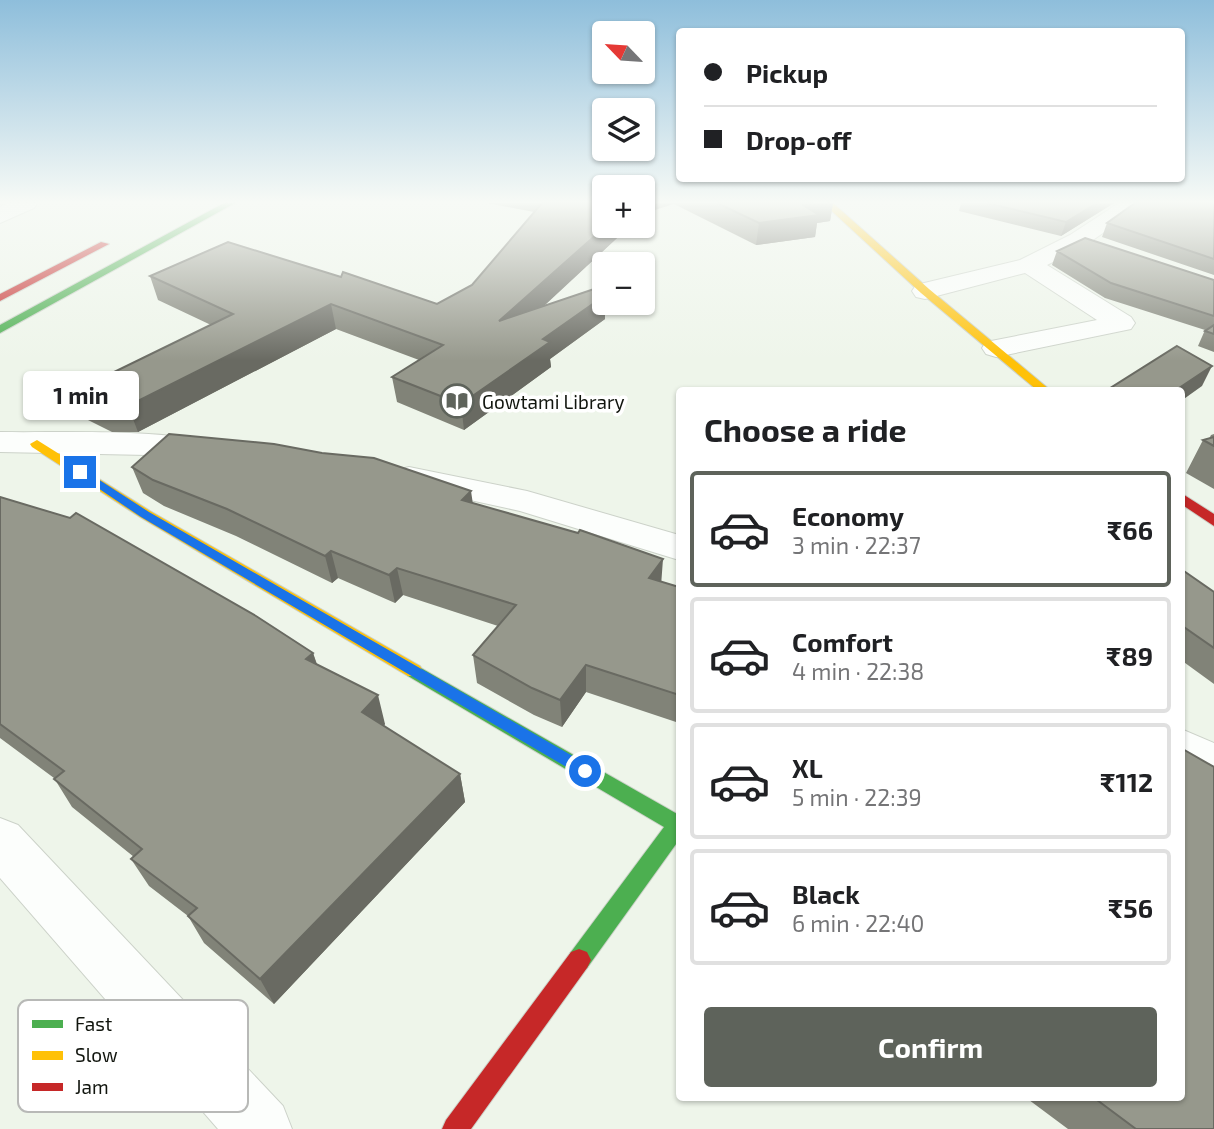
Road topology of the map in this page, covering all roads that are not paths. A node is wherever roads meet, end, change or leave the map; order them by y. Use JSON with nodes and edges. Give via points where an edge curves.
{"nodes":[{"id":1,"x":82,"y":256,"type":"edge"},
{"id":2,"x":136,"y":256,"type":"edge"},
{"id":3,"x":886,"y":256,"type":"edge"},
{"id":4,"x":1047,"y":256,"type":"edge"},
{"id":5,"x":1028,"y":265,"type":"junction"},
{"id":6,"x":925,"y":291,"type":"junction"},
{"id":7,"x":0,"y":298,"type":"edge"},
{"id":8,"x":0,"y":331,"type":"edge"},
{"id":9,"x":996,"y":348,"type":"junction"},
{"id":10,"x":1041,"y":387,"type":"edge"},
{"id":11,"x":0,"y":442,"type":"edge"},
{"id":12,"x":37,"y":444,"type":"junction"},
{"id":13,"x":244,"y":455,"type":"edge"},
{"id":14,"x":380,"y":471,"type":"edge"},
{"id":15,"x":1185,"y":500,"type":"edge"},
{"id":16,"x":1214,"y":521,"type":"edge"},
{"id":17,"x":676,"y":547,"type":"edge"},
{"id":18,"x":1185,"y":750,"type":"edge"},
{"id":19,"x":1214,"y":765,"type":"edge"},
{"id":20,"x":676,"y":824,"type":"edge"},
{"id":21,"x":676,"y":828,"type":"edge"},
{"id":22,"x":0,"y":841,"type":"edge"},
{"id":23,"x":144,"y":1000,"type":"edge"},
{"id":24,"x":245,"y":1112,"type":"edge"},
{"id":25,"x":260,"y":1129,"type":"edge"},
{"id":26,"x":455,"y":1129,"type":"edge"}],
"edges":[{"from":1,"to":7,"type":"street"},
{"from":2,"to":8,"type":"street"},
{"from":3,"to":6,"type":"street"},
{"from":4,"to":5,"type":"street"},
{"from":5,"to":6,"type":"street"},
{"from":5,"to":9,"type":"street","via":[[1121,323]]},
{"from":6,"to":9,"type":"street"},
{"from":9,"to":10,"type":"street"},
{"from":11,"to":12,"type":"street"},
{"from":12,"to":13,"type":"street","via":[[148,445]]},
{"from":12,"to":20,"type":"street","via":[[145,514]]},
{"from":14,"to":17,"type":"street","via":[[527,502]]},
{"from":15,"to":16,"type":"street"},
{"from":18,"to":19,"type":"street"},
{"from":21,"to":26,"type":"street"},
{"from":22,"to":23,"type":"street"},
{"from":24,"to":25,"type":"street"}]}
